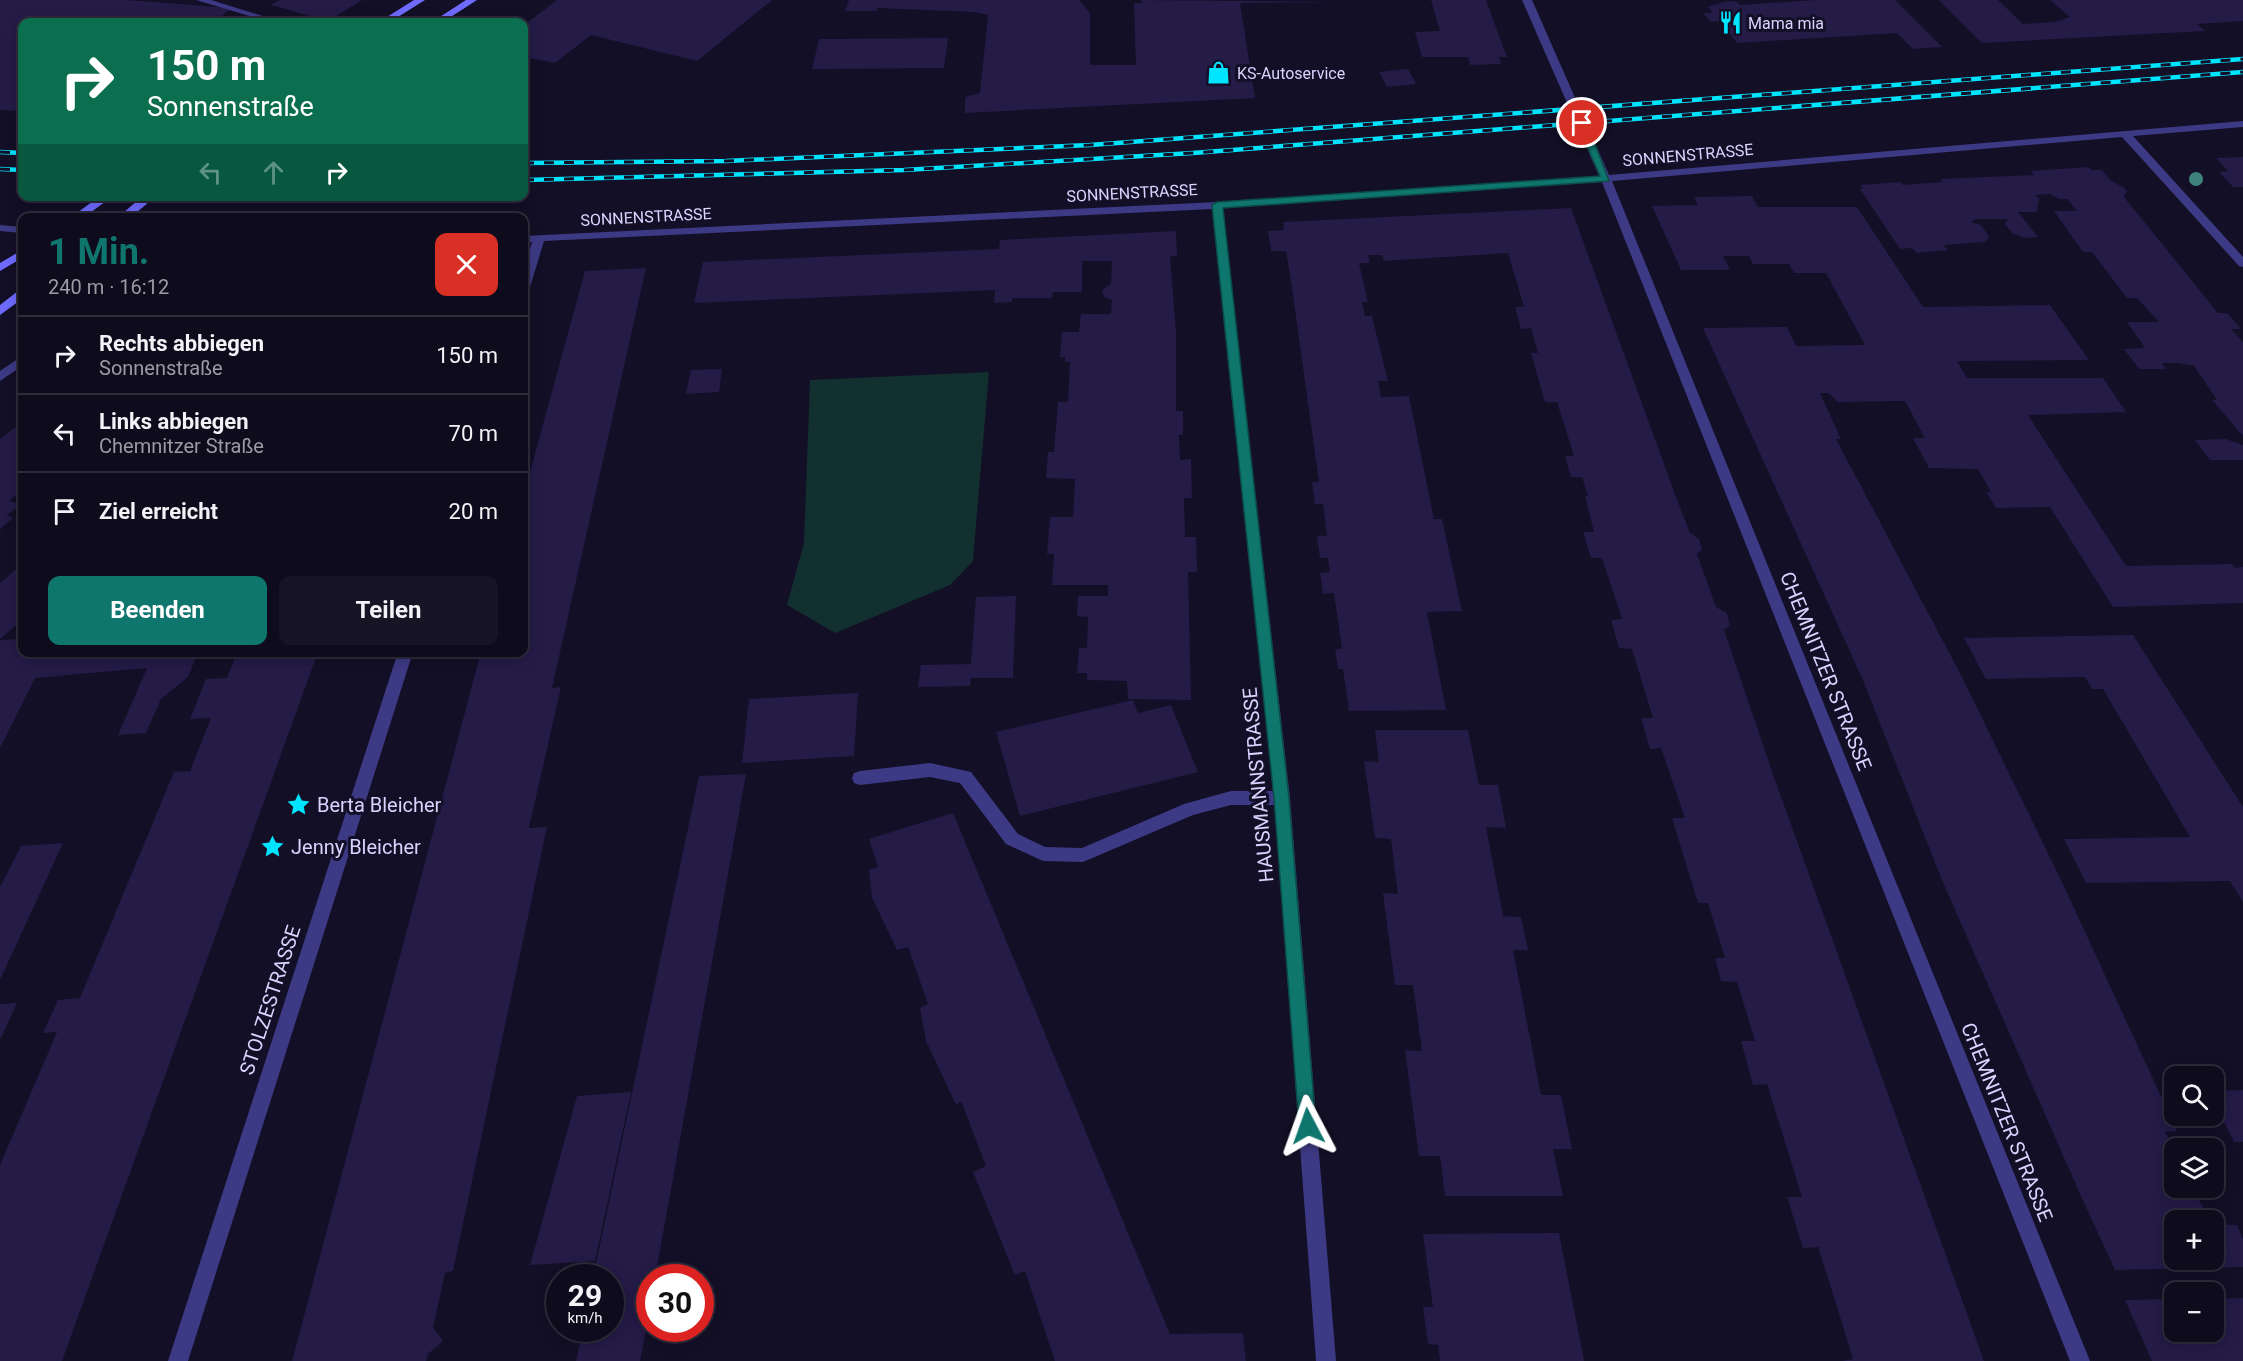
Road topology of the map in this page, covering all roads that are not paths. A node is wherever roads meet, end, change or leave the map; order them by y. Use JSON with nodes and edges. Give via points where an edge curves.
{"nodes":[{"id":1,"x":201,"y":0,"type":"edge"},
{"id":2,"x":420,"y":0,"type":"edge"},
{"id":3,"x":472,"y":0,"type":"edge"},
{"id":4,"x":1527,"y":0,"type":"edge"},
{"id":5,"x":262,"y":18,"type":"edge"},
{"id":6,"x":391,"y":18,"type":"edge"},
{"id":7,"x":444,"y":18,"type":"edge"},
{"id":8,"x":2243,"y":124,"type":"edge"},
{"id":9,"x":2124,"y":133,"type":"junction"},
{"id":10,"x":1606,"y":179,"type":"junction"},
{"id":11,"x":100,"y":201,"type":"edge"},
{"id":12,"x":144,"y":201,"type":"edge"},
{"id":13,"x":1217,"y":205,"type":"junction"},
{"id":14,"x":82,"y":213,"type":"edge"},
{"id":15,"x":129,"y":213,"type":"edge"},
{"id":16,"x":0,"y":228,"type":"edge"},
{"id":17,"x":18,"y":230,"type":"edge"},
{"id":18,"x":528,"y":239,"type":"edge"},
{"id":19,"x":539,"y":239,"type":"junction"},
{"id":20,"x":18,"y":256,"type":"edge"},
{"id":21,"x":2243,"y":264,"type":"edge"},
{"id":22,"x":0,"y":268,"type":"edge"},
{"id":23,"x":528,"y":274,"type":"edge"},
{"id":24,"x":18,"y":297,"type":"edge"},
{"id":25,"x":0,"y":311,"type":"edge"},
{"id":26,"x":18,"y":363,"type":"edge"},
{"id":27,"x":0,"y":377,"type":"edge"},
{"id":28,"x":404,"y":657,"type":"edge"},
{"id":29,"x":860,"y":778,"type":"dead end"},
{"id":30,"x":1282,"y":798,"type":"junction"},
{"id":31,"x":178,"y":1361,"type":"edge"},
{"id":32,"x":1326,"y":1361,"type":"edge"},
{"id":33,"x":2080,"y":1361,"type":"edge"}],
"edges":[{"from":1,"to":5,"type":"street"},
{"from":2,"to":6,"type":"main road"},
{"from":3,"to":7,"type":"main road"},
{"from":4,"to":10,"type":"street","name":"CHEMNITZER STRASSE"},
{"from":8,"to":9,"type":"street","name":"SONNENSTRASSE"},
{"from":9,"to":10,"type":"street","name":"SONNENSTRASSE"},
{"from":9,"to":21,"type":"street"},
{"from":10,"to":13,"type":"street","name":"SONNENSTRASSE"},
{"from":10,"to":33,"type":"street","name":"CHEMNITZER STRASSE"},
{"from":11,"to":14,"type":"main road"},
{"from":12,"to":15,"type":"main road"},
{"from":13,"to":19,"type":"street","name":"SONNENSTRASSE"},
{"from":13,"to":30,"type":"street","name":"HAUSMANNSTRASSE"},
{"from":16,"to":17,"type":"street"},
{"from":18,"to":19,"type":"street","name":"SONNENSTRASSE"},
{"from":19,"to":23,"type":"street"},
{"from":20,"to":22,"type":"main road"},
{"from":24,"to":25,"type":"main road"},
{"from":26,"to":27,"type":"street"},
{"from":28,"to":31,"type":"street","name":"STOLZESTRASSE"},
{"from":29,"to":30,"type":"street","via":[[930,770],[965,777],[1012,839],[1043,854],[1083,855],[1190,809],[1231,798]]},
{"from":30,"to":32,"type":"street","name":"HAUSMANNSTRASSE"}]}
